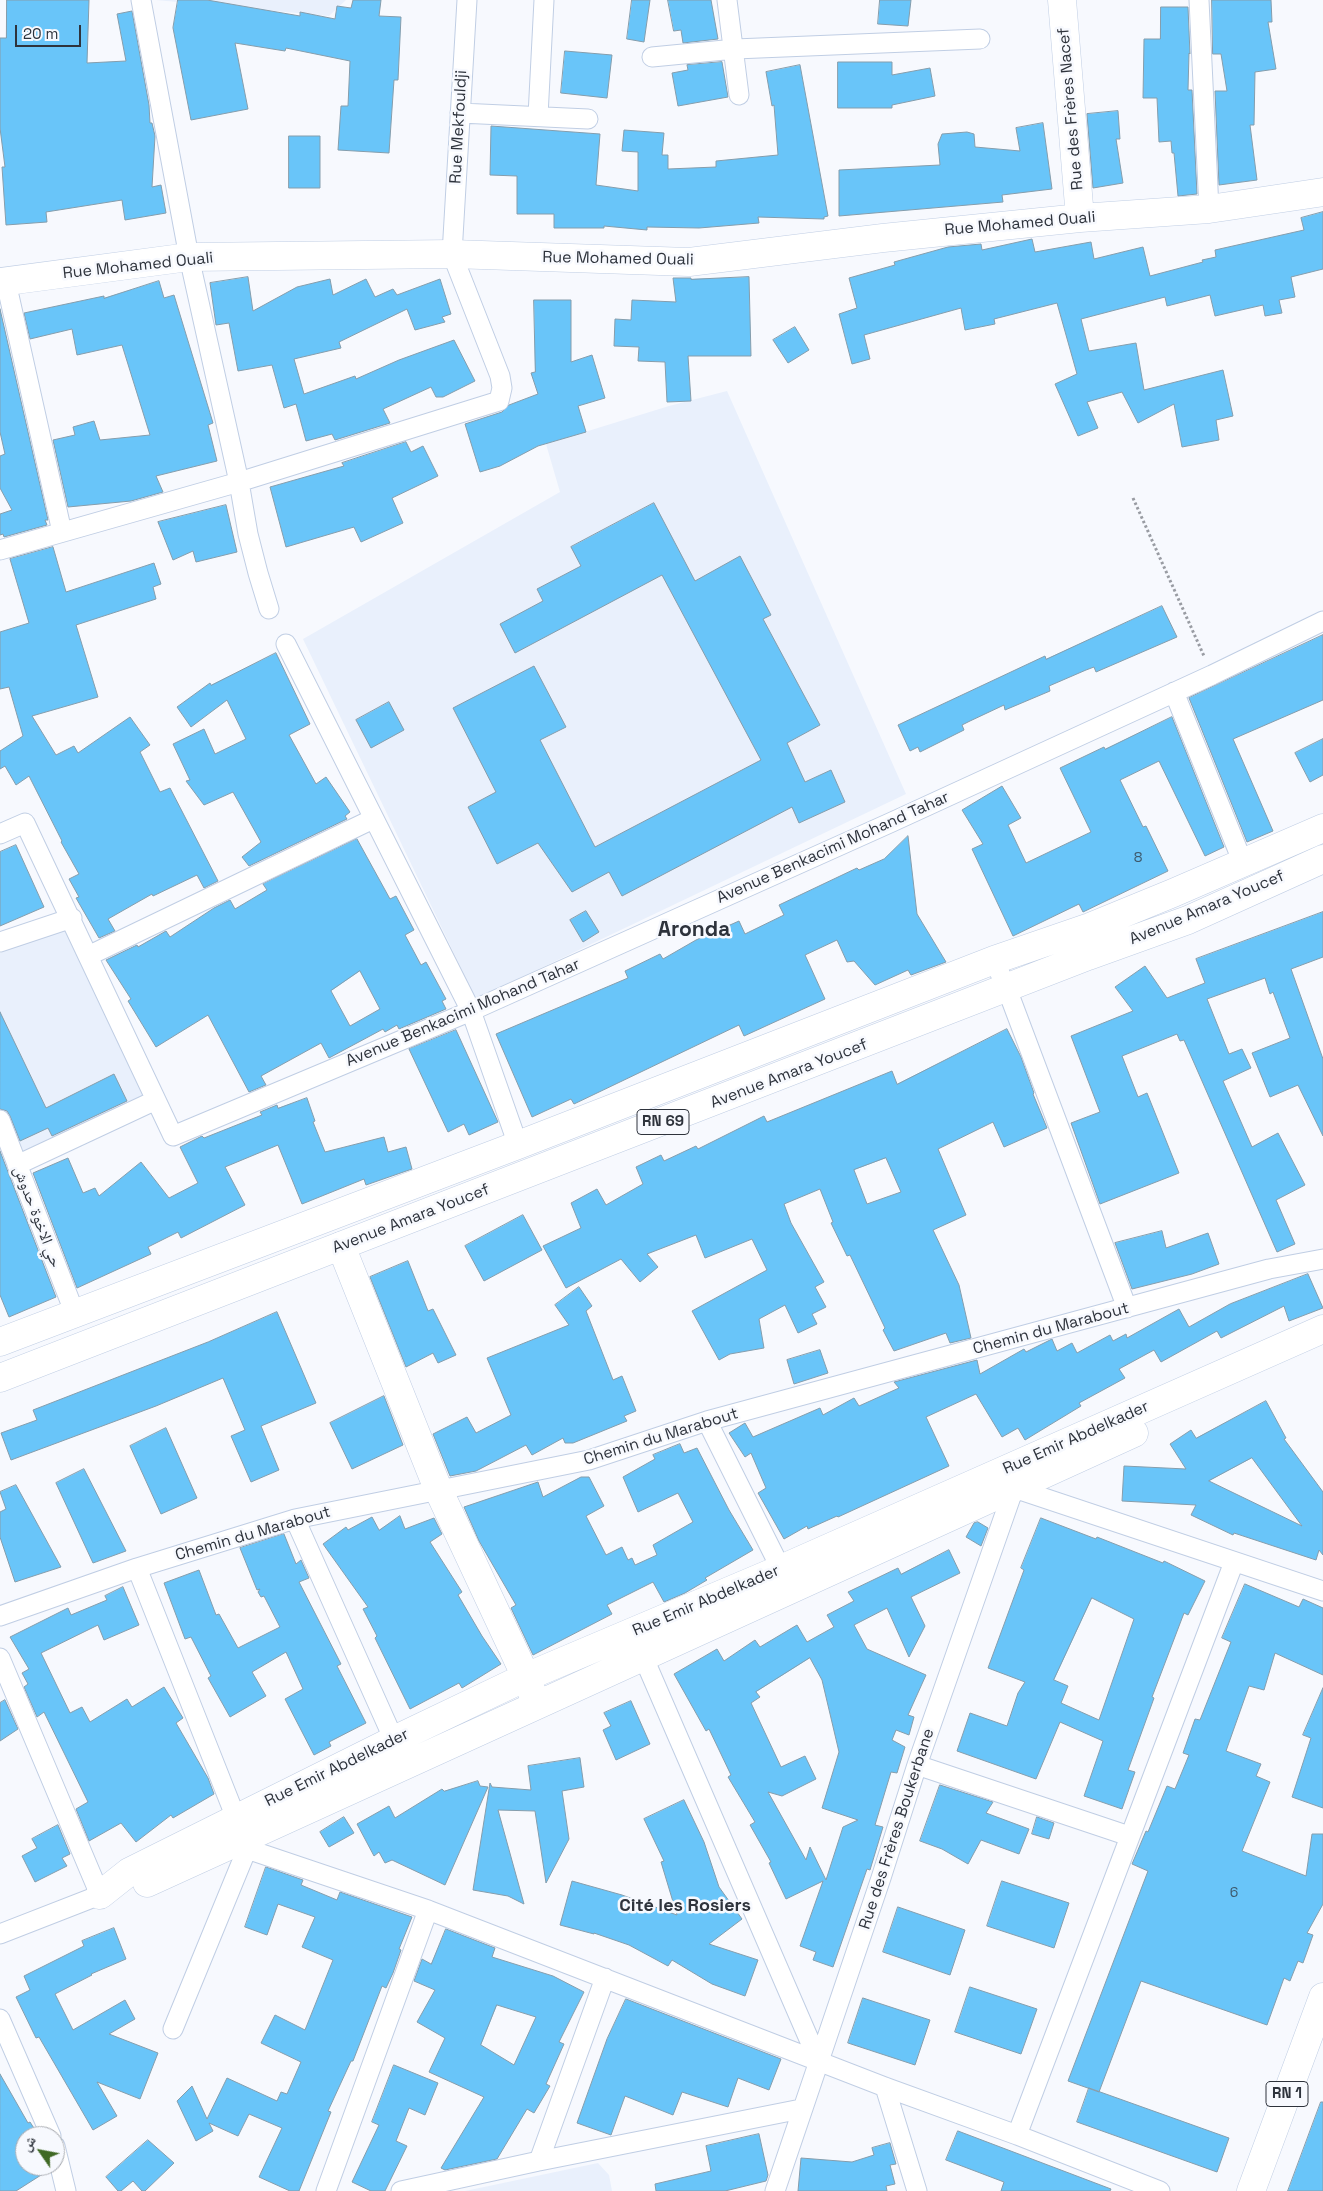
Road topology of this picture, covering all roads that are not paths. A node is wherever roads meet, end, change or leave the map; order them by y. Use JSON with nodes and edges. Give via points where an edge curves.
{"nodes":[{"id":1,"x":141,"y":0,"type":"edge"},
{"id":2,"x":467,"y":0,"type":"edge"},
{"id":3,"x":544,"y":0,"type":"edge"},
{"id":4,"x":727,"y":0,"type":"edge"},
{"id":5,"x":1062,"y":0,"type":"edge"},
{"id":6,"x":1199,"y":0,"type":"edge"},
{"id":7,"x":980,"y":39,"type":"dead end"},
{"id":8,"x":735,"y":50,"type":"junction"},
{"id":9,"x":652,"y":57,"type":"dead end"},
{"id":10,"x":740,"y":95,"type":"dead end"},
{"id":11,"x":460,"y":113,"type":"junction"},
{"id":12,"x":538,"y":116,"type":"junction"},
{"id":13,"x":588,"y":119,"type":"dead end"},
{"id":14,"x":1323,"y":192,"type":"edge"},
{"id":15,"x":1209,"y":209,"type":"junction"},
{"id":16,"x":1080,"y":218,"type":"junction"},
{"id":17,"x":452,"y":254,"type":"junction"},
{"id":18,"x":189,"y":257,"type":"junction"},
{"id":19,"x":3,"y":282,"type":"edge"},
{"id":20,"x":239,"y":482,"type":"junction"},
{"id":21,"x":62,"y":532,"type":"junction"},
{"id":22,"x":0,"y":550,"type":"edge"},
{"id":23,"x":269,"y":609,"type":"dead end"},
{"id":24,"x":1323,"y":621,"type":"edge"},
{"id":25,"x":286,"y":644,"type":"dead end"},
{"id":26,"x":1174,"y":692,"type":"junction"},
{"id":27,"x":373,"y":819,"type":"junction"},
{"id":28,"x":1323,"y":828,"type":"edge"},
{"id":29,"x":0,"y":834,"type":"edge"},
{"id":30,"x":1323,"y":859,"type":"edge"},
{"id":31,"x":1243,"y":863,"type":"junction"},
{"id":32,"x":72,"y":918,"type":"junction"},
{"id":33,"x":0,"y":942,"type":"edge"},
{"id":34,"x":88,"y":956,"type":"junction"},
{"id":35,"x":994,"y":960,"type":"junction"},
{"id":36,"x":1007,"y":989,"type":"junction"},
{"id":37,"x":470,"y":1012,"type":"junction"},
{"id":38,"x":156,"y":1100,"type":"junction"},
{"id":39,"x":0,"y":1120,"type":"edge"},
{"id":40,"x":518,"y":1145,"type":"junction"},
{"id":41,"x":17,"y":1165,"type":"junction"},
{"id":42,"x":529,"y":1174,"type":"junction"},
{"id":43,"x":341,"y":1246,"type":"junction"},
{"id":44,"x":1323,"y":1260,"type":"edge"},
{"id":45,"x":1127,"y":1308,"type":"junction"},
{"id":46,"x":75,"y":1314,"type":"junction"},
{"id":47,"x":1323,"y":1329,"type":"edge"},
{"id":48,"x":0,"y":1342,"type":"edge"},
{"id":49,"x":1323,"y":1347,"type":"edge"},
{"id":50,"x":0,"y":1378,"type":"edge"},
{"id":51,"x":707,"y":1421,"type":"junction"},
{"id":52,"x":1010,"y":1478,"type":"junction"},
{"id":53,"x":438,"y":1489,"type":"junction"},
{"id":54,"x":294,"y":1519,"type":"junction"},
{"id":55,"x":1234,"y":1562,"type":"junction"},
{"id":56,"x":137,"y":1568,"type":"junction"},
{"id":57,"x":781,"y":1569,"type":"junction"},
{"id":58,"x":1323,"y":1591,"type":"edge"},
{"id":59,"x":0,"y":1616,"type":"edge"},
{"id":60,"x":634,"y":1632,"type":"junction"},
{"id":61,"x":643,"y":1657,"type":"junction"},
{"id":62,"x":0,"y":1658,"type":"edge"},
{"id":63,"x":526,"y":1677,"type":"junction"},
{"id":64,"x":536,"y":1706,"type":"junction"},
{"id":65,"x":394,"y":1740,"type":"junction"},
{"id":66,"x":917,"y":1766,"type":"junction"},
{"id":67,"x":243,"y":1835,"type":"junction"},
{"id":68,"x":1129,"y":1836,"type":"junction"},
{"id":69,"x":100,"y":1895,"type":"junction"},
{"id":70,"x":428,"y":1910,"type":"junction"},
{"id":71,"x":0,"y":1934,"type":"edge"},
{"id":72,"x":605,"y":1978,"type":"junction"},
{"id":73,"x":1323,"y":1997,"type":"edge"},
{"id":74,"x":0,"y":2018,"type":"edge"},
{"id":75,"x":173,"y":2029,"type":"dead end"},
{"id":76,"x":818,"y":2060,"type":"junction"},
{"id":77,"x":885,"y":2087,"type":"junction"},
{"id":78,"x":801,"y":2109,"type":"junction"},
{"id":79,"x":47,"y":2126,"type":"edge"},
{"id":80,"x":1017,"y":2135,"type":"junction"},
{"id":81,"x":539,"y":2161,"type":"junction"},
{"id":82,"x":62,"y":2176,"type":"edge"},
{"id":83,"x":66,"y":2191,"type":"edge"},
{"id":84,"x":326,"y":2191,"type":"edge"},
{"id":85,"x":401,"y":2191,"type":"edge"},
{"id":86,"x":775,"y":2191,"type":"edge"},
{"id":87,"x":917,"y":2191,"type":"edge"},
{"id":88,"x":1160,"y":2191,"type":"edge"},
{"id":89,"x":1251,"y":2191,"type":"edge"}],
"edges":[{"from":1,"to":18,"type":"street"},
{"from":2,"to":11,"type":"street","name":"Rue Mekfouldji"},
{"from":3,"to":12,"type":"street"},
{"from":4,"to":8,"type":"street"},
{"from":5,"to":16,"type":"street","name":"Rue des Frères Nacef"},
{"from":6,"to":15,"type":"street"},
{"from":7,"to":8,"type":"street"},
{"from":8,"to":9,"type":"street"},
{"from":8,"to":10,"type":"street"},
{"from":11,"to":12,"type":"street"},
{"from":11,"to":17,"type":"street","name":"Rue Mekfouldji"},
{"from":12,"to":13,"type":"street"},
{"from":14,"to":15,"type":"street","name":"Rue Mohamed Ouali"},
{"from":15,"to":16,"type":"street","name":"Rue Mohamed Ouali"},
{"from":16,"to":17,"type":"street","name":"Rue Mohamed Ouali","via":[[690,262]]},
{"from":17,"to":18,"type":"street","name":"Rue Mohamed Ouali"},
{"from":17,"to":20,"type":"street","via":[[500,376],[499,401]]},
{"from":18,"to":19,"type":"street","name":"Rue Mohamed Ouali"},
{"from":18,"to":20,"type":"street"},
{"from":19,"to":21,"type":"street"},
{"from":20,"to":21,"type":"street"},
{"from":20,"to":23,"type":"street","via":[[248,534]]},
{"from":21,"to":22,"type":"street"},
{"from":24,"to":26,"type":"street","name":"Avenue Benkacimi Mohand Tahar"},
{"from":25,"to":27,"type":"street"},
{"from":26,"to":31,"type":"street"},
{"from":26,"to":37,"type":"street","name":"Avenue Benkacimi Mohand Tahar"},
{"from":27,"to":34,"type":"street"},
{"from":27,"to":37,"type":"street"},
{"from":28,"to":31,"type":"street","name":"Avenue Amara Youcef","number":"RN 69"},
{"from":29,"to":32,"type":"street","via":[[25,823]]},
{"from":30,"to":36,"type":"street","name":"Avenue Amara Youcef","number":"RN 69","via":[[1188,920]]},
{"from":31,"to":35,"type":"street","name":"Avenue Amara Youcef","number":"RN 69","via":[[1090,926]]},
{"from":32,"to":33,"type":"street"},
{"from":32,"to":34,"type":"street"},
{"from":34,"to":38,"type":"street"},
{"from":35,"to":36,"type":"street"},
{"from":35,"to":40,"type":"street","name":"Avenue Amara Youcef","number":"RN 69"},
{"from":36,"to":42,"type":"street","name":"Avenue Amara Youcef","number":"RN 69"},
{"from":36,"to":45,"type":"street"},
{"from":37,"to":38,"type":"street","name":"Avenue Benkacimi Mohand Tahar","via":[[173,1136]]},
{"from":37,"to":40,"type":"street"},
{"from":38,"to":41,"type":"street"},
{"from":39,"to":41,"type":"street","name":"حي الاخوة حدوش"},
{"from":40,"to":42,"type":"street"},
{"from":40,"to":46,"type":"street","name":"Avenue Amara Youcef","number":"RN 69"},
{"from":41,"to":46,"type":"street","name":"حي الاخوة حدوش"},
{"from":42,"to":43,"type":"street","name":"Avenue Amara Youcef","number":"RN 69"},
{"from":43,"to":50,"type":"street","name":"Avenue Amara Youcef","number":"RN 69"},
{"from":43,"to":53,"type":"street"},
{"from":44,"to":45,"type":"street","name":"Chemin du Marabout","via":[[1269,1269]]},
{"from":45,"to":51,"type":"street","name":"Chemin du Marabout"},
{"from":46,"to":48,"type":"street","name":"Avenue Amara Youcef","number":"RN 69"},
{"from":47,"to":52,"type":"street","name":"Rue Emir Abdelkader"},
{"from":49,"to":52,"type":"street","name":"Rue Emir Abdelkader"},
{"from":51,"to":53,"type":"street","name":"Chemin du Marabout","via":[[589,1460]]},
{"from":51,"to":57,"type":"street"},
{"from":52,"to":55,"type":"street"},
{"from":52,"to":57,"type":"street","name":"Rue Emir Abdelkader"},
{"from":52,"to":61,"type":"street","name":"Rue Emir Abdelkader"},
{"from":52,"to":66,"type":"street","name":"Rue des Frères Boukerbane"},
{"from":53,"to":54,"type":"street","name":"Chemin du Marabout"},
{"from":53,"to":63,"type":"street"},
{"from":54,"to":56,"type":"street","name":"Chemin du Marabout"},
{"from":54,"to":65,"type":"street"},
{"from":55,"to":58,"type":"street"},
{"from":55,"to":68,"type":"street"},
{"from":56,"to":59,"type":"street","name":"Chemin du Marabout"},
{"from":56,"to":67,"type":"street"},
{"from":57,"to":60,"type":"street","name":"Rue Emir Abdelkader"},
{"from":60,"to":61,"type":"street"},
{"from":60,"to":63,"type":"street","name":"Rue Emir Abdelkader"},
{"from":61,"to":64,"type":"street","name":"Rue Emir Abdelkader"},
{"from":61,"to":76,"type":"street"},
{"from":62,"to":69,"type":"street"},
{"from":63,"to":64,"type":"street"},
{"from":63,"to":65,"type":"street","name":"Rue Emir Abdelkader"},
{"from":64,"to":67,"type":"street","name":"Rue Emir Abdelkader"},
{"from":65,"to":67,"type":"street","name":"Rue Emir Abdelkader"},
{"from":66,"to":68,"type":"street"},
{"from":66,"to":76,"type":"street","name":"Rue des Frères Boukerbane"},
{"from":67,"to":69,"type":"street","name":"Rue Emir Abdelkader","via":[[129,1872]]},
{"from":67,"to":70,"type":"street"},
{"from":67,"to":75,"type":"street"},
{"from":68,"to":80,"type":"street"},
{"from":69,"to":71,"type":"street","name":"Rue Emir Abdelkader"},
{"from":70,"to":72,"type":"street"},
{"from":70,"to":84,"type":"street"},
{"from":72,"to":76,"type":"street"},
{"from":72,"to":81,"type":"street"},
{"from":73,"to":89,"type":"street","number":"RN 1"},
{"from":74,"to":79,"type":"street"},
{"from":76,"to":77,"type":"street"},
{"from":76,"to":78,"type":"street","name":"Rue des Frères Boukerbane"},
{"from":77,"to":80,"type":"street"},
{"from":77,"to":87,"type":"street"},
{"from":78,"to":81,"type":"street"},
{"from":78,"to":86,"type":"street","name":"Rue des Frères Boukerbane"},
{"from":80,"to":88,"type":"street"},
{"from":81,"to":85,"type":"street"},
{"from":82,"to":83,"type":"street"}]}
